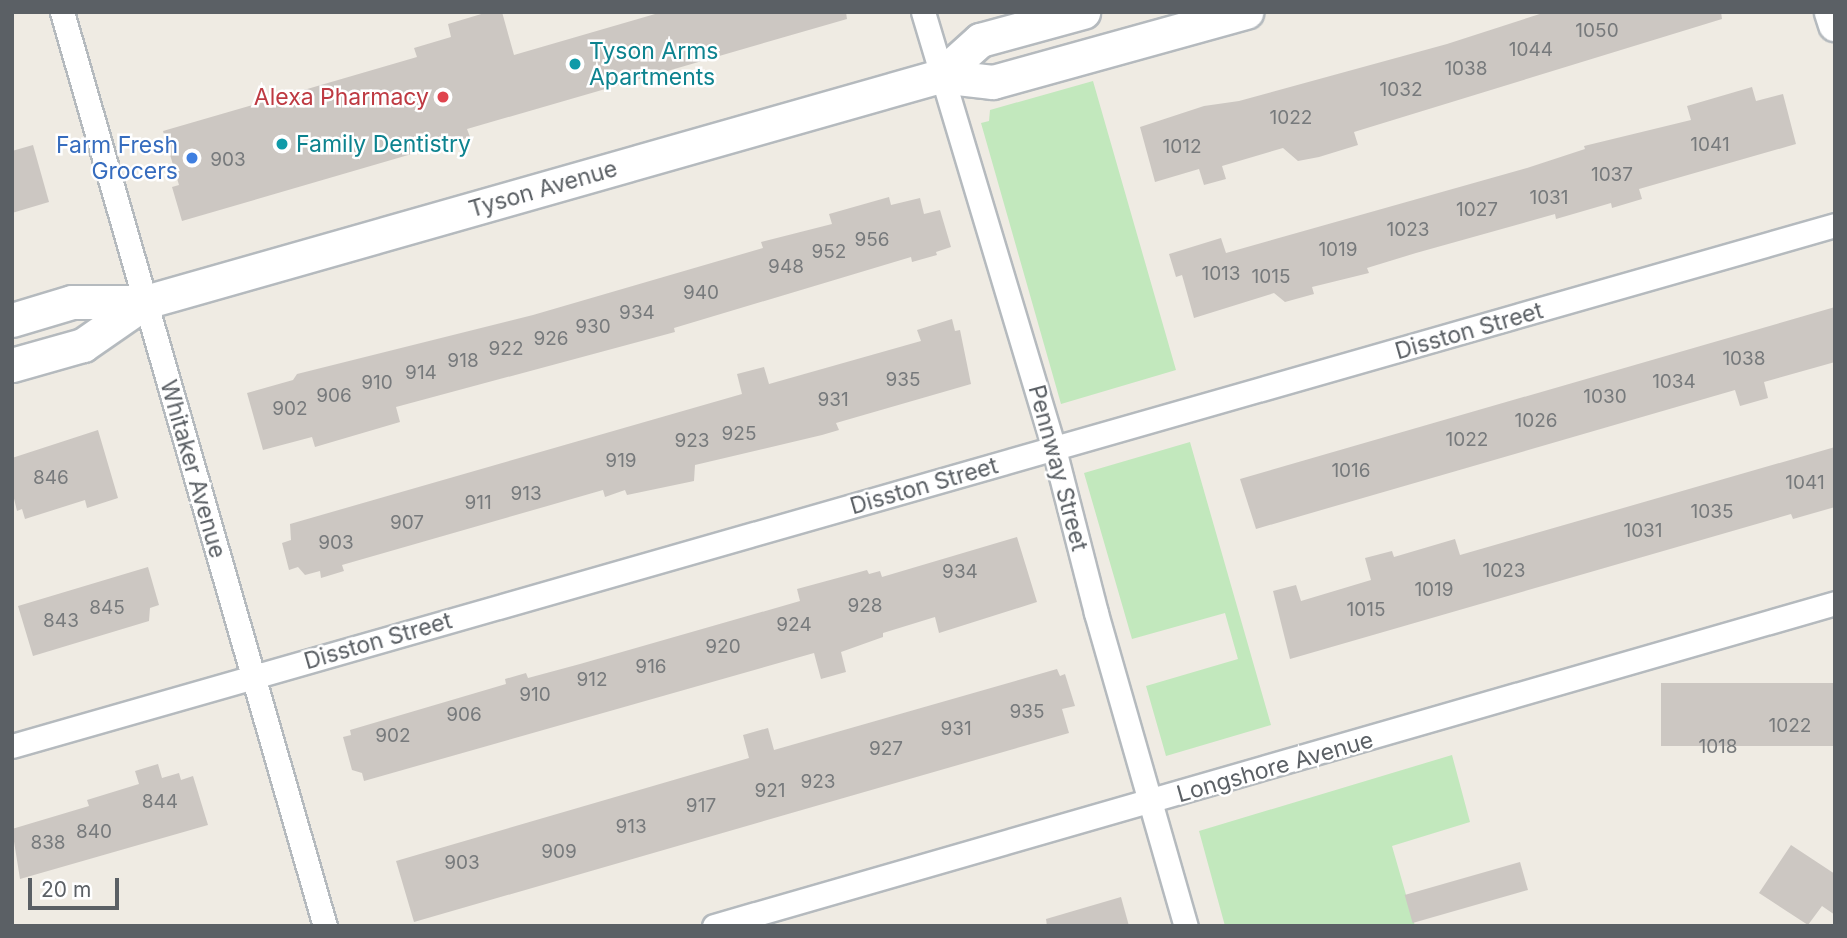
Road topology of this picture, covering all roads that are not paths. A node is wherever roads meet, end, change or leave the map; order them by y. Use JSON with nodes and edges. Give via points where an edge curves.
{"nodes":[{"id":1,"x":62,"y":12,"type":"edge"},
{"id":2,"x":923,"y":12,"type":"edge"},
{"id":3,"x":1083,"y":12,"type":"edge"},
{"id":4,"x":1246,"y":12,"type":"edge"},
{"id":5,"x":1831,"y":12,"type":"edge"},
{"id":6,"x":1835,"y":24,"type":"edge"},
{"id":7,"x":940,"y":76,"type":"junction"},
{"id":8,"x":1835,"y":225,"type":"edge"},
{"id":9,"x":145,"y":302,"type":"junction"},
{"id":10,"x":12,"y":320,"type":"edge"},
{"id":11,"x":12,"y":365,"type":"edge"},
{"id":12,"x":1054,"y":449,"type":"junction"},
{"id":13,"x":1835,"y":603,"type":"edge"},
{"id":14,"x":253,"y":677,"type":"junction"},
{"id":15,"x":12,"y":746,"type":"edge"},
{"id":16,"x":1150,"y":803,"type":"junction"},
{"id":17,"x":325,"y":926,"type":"edge"},
{"id":18,"x":715,"y":926,"type":"edge"},
{"id":19,"x":1186,"y":926,"type":"edge"}],
"edges":[{"from":1,"to":9,"type":"street","name":"Whitaker Avenue"},
{"from":2,"to":7,"type":"street","name":"Pennway Street"},
{"from":3,"to":7,"type":"street","name":"Tyson Avenue","via":[[980,40]]},
{"from":4,"to":7,"type":"street","name":"Tyson Avenue","via":[[993,82]]},
{"from":5,"to":6,"type":"street"},
{"from":7,"to":9,"type":"street","name":"Tyson Avenue"},
{"from":7,"to":12,"type":"street","name":"Pennway Street"},
{"from":8,"to":12,"type":"street","name":"Disston Street"},
{"from":9,"to":10,"type":"street","name":"Tyson Avenue","via":[[72,303]]},
{"from":9,"to":11,"type":"street","name":"Tyson Avenue","via":[[83,345]]},
{"from":9,"to":14,"type":"street","name":"Whitaker Avenue"},
{"from":12,"to":14,"type":"street","name":"Disston Street"},
{"from":12,"to":16,"type":"street","name":"Pennway Street"},
{"from":13,"to":16,"type":"street","name":"Longshore Avenue"},
{"from":14,"to":15,"type":"street","name":"Disston Street"},
{"from":14,"to":17,"type":"street","name":"Whitaker Avenue"},
{"from":16,"to":18,"type":"street","name":"Longshore Avenue"},
{"from":16,"to":19,"type":"street","name":"Pennway Street"}]}
